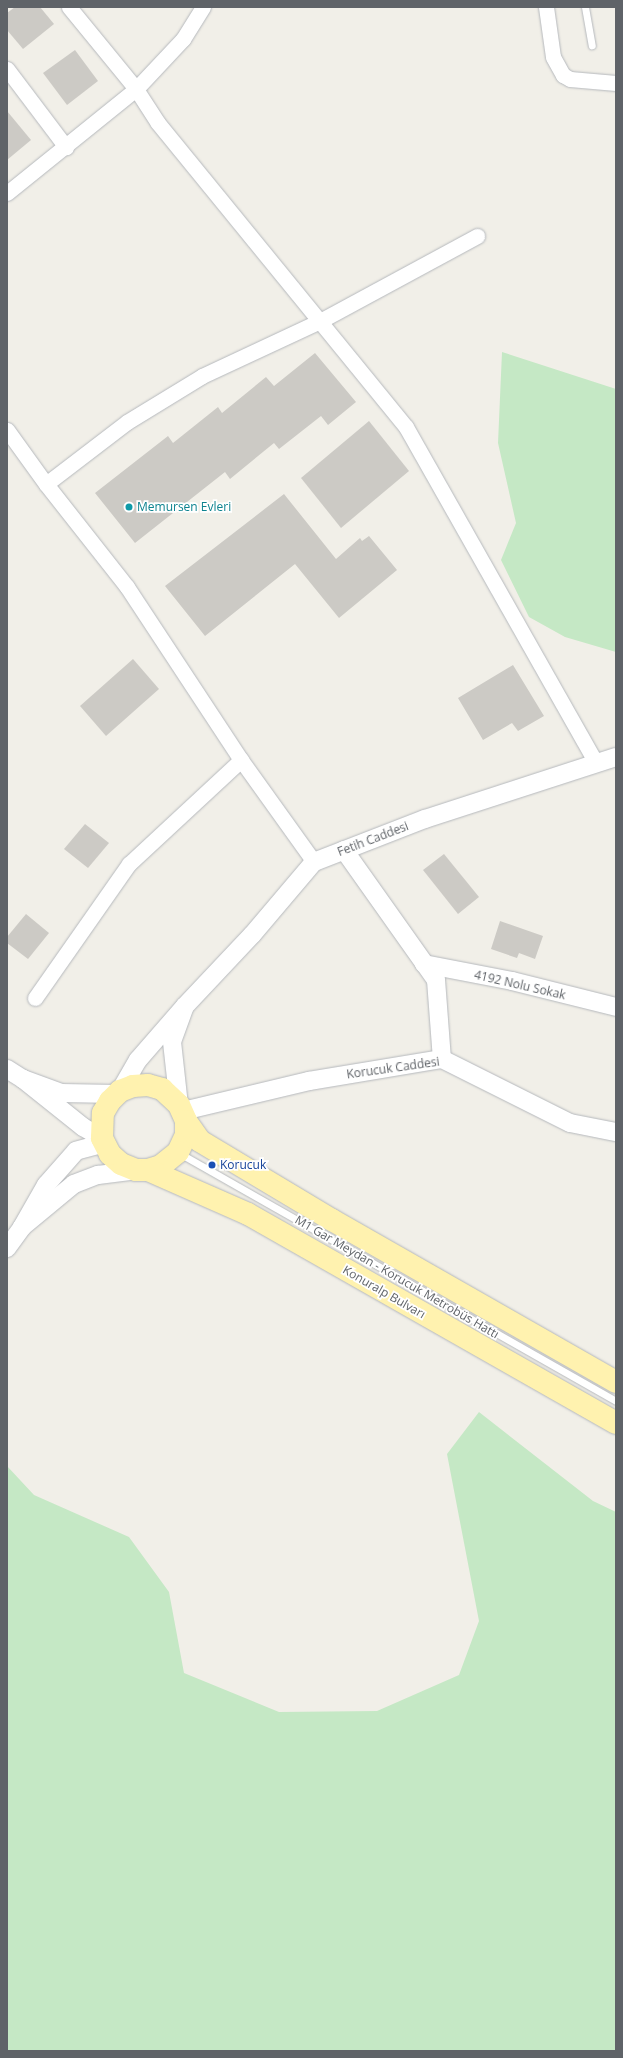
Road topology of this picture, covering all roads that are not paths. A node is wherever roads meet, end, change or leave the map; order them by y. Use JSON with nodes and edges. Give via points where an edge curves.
{"nodes":[{"id":1,"x":68,"y":7,"type":"edge"},
{"id":2,"x":203,"y":7,"type":"edge"},
{"id":3,"x":546,"y":7,"type":"edge"},
{"id":4,"x":585,"y":7,"type":"edge"},
{"id":5,"x":592,"y":45,"type":"dead end"},
{"id":6,"x":7,"y":69,"type":"edge"},
{"id":7,"x":616,"y":83,"type":"edge"},
{"id":8,"x":136,"y":89,"type":"junction"},
{"id":9,"x":66,"y":147,"type":"junction"},
{"id":10,"x":7,"y":194,"type":"edge"},
{"id":11,"x":477,"y":236,"type":"dead end"},
{"id":12,"x":318,"y":322,"type":"junction"},
{"id":13,"x":7,"y":430,"type":"edge"},
{"id":14,"x":46,"y":484,"type":"junction"},
{"id":15,"x":616,"y":757,"type":"edge"},
{"id":16,"x":241,"y":760,"type":"junction"},
{"id":17,"x":596,"y":763,"type":"junction"},
{"id":18,"x":344,"y":850,"type":"junction"},
{"id":19,"x":314,"y":862,"type":"junction"},
{"id":20,"x":424,"y":964,"type":"junction"},
{"id":21,"x":35,"y":998,"type":"dead end"},
{"id":22,"x":185,"y":1006,"type":"junction"},
{"id":23,"x":616,"y":1007,"type":"edge"},
{"id":24,"x":442,"y":1059,"type":"junction"},
{"id":25,"x":7,"y":1069,"type":"edge"},
{"id":26,"x":23,"y":1079,"type":"junction"},
{"id":27,"x":119,"y":1093,"type":"junction"},
{"id":28,"x":182,"y":1112,"type":"junction"},
{"id":29,"x":616,"y":1132,"type":"edge"},
{"id":30,"x":104,"y":1140,"type":"junction"},
{"id":31,"x":178,"y":1152,"type":"junction"},
{"id":32,"x":142,"y":1170,"type":"junction"},
{"id":33,"x":22,"y":1227,"type":"junction"},
{"id":34,"x":7,"y":1248,"type":"edge"},
{"id":35,"x":616,"y":1382,"type":"edge"},
{"id":36,"x":616,"y":1401,"type":"edge"},
{"id":37,"x":616,"y":1423,"type":"edge"}],
"edges":[{"from":1,"to":8,"type":"street"},
{"from":2,"to":8,"type":"street","via":[[183,39]]},
{"from":3,"to":7,"type":"street","via":[[553,57],[563,75],[570,79]]},
{"from":4,"to":5,"type":"lane"},
{"from":6,"to":9,"type":"street"},
{"from":8,"to":9,"type":"street"},
{"from":8,"to":12,"type":"street","via":[[158,124],[243,225]]},
{"from":9,"to":10,"type":"street"},
{"from":11,"to":12,"type":"street"},
{"from":12,"to":14,"type":"street","via":[[202,376],[127,422]]},
{"from":12,"to":17,"type":"street","via":[[348,354],[406,427]]},
{"from":13,"to":14,"type":"street"},
{"from":14,"to":16,"type":"street","via":[[127,587]]},
{"from":15,"to":17,"type":"street","name":"Fetih Caddesi"},
{"from":16,"to":19,"type":"street"},
{"from":16,"to":21,"type":"street","via":[[129,864]]},
{"from":17,"to":18,"type":"street","name":"Fetih Caddesi","via":[[425,819]]},
{"from":18,"to":19,"type":"street","name":"Fetih Caddesi"},
{"from":18,"to":20,"type":"street"},
{"from":19,"to":22,"type":"street","name":"Fetih Caddesi","via":[[252,935]]},
{"from":20,"to":23,"type":"street","name":"4192 Nolu Sokak","via":[[512,981]]},
{"from":20,"to":24,"type":"street","via":[[436,980]]},
{"from":22,"to":27,"type":"street","name":"Fetih Caddesi","via":[[138,1060]]},
{"from":22,"to":28,"type":"street","name":"Fetih Caddesi","via":[[172,1042]]},
{"from":24,"to":28,"type":"street","name":"Korucuk Caddesi","via":[[310,1081]]},
{"from":24,"to":29,"type":"street","name":"Korucuk Caddesi","via":[[570,1123]]},
{"from":25,"to":26,"type":"street"},
{"from":26,"to":27,"type":"street","via":[[61,1093]]},
{"from":26,"to":30,"type":"street"},
{"from":27,"to":28,"type":"main road","via":[[134,1086],[148,1085],[162,1089]]},
{"from":27,"to":30,"type":"main road","via":[[110,1101],[103,1114]]},
{"from":28,"to":31,"type":"main road","via":[[186,1135]]},
{"from":28,"to":35,"type":"main road","via":[[200,1141],[332,1220]]},
{"from":30,"to":32,"type":"main road","via":[[110,1154],[121,1164]]},
{"from":30,"to":33,"type":"street","via":[[76,1151],[46,1186]]},
{"from":31,"to":32,"type":"main road","via":[[161,1166]]},
{"from":31,"to":36,"type":"lane","name":"M1 Gar Meydan - Korucuk Metrobüs Hattı"},
{"from":32,"to":33,"type":"street","via":[[98,1175],[74,1184]]},
{"from":32,"to":37,"type":"main road","name":"Konuralp Bulvarı","via":[[248,1214]]},
{"from":33,"to":34,"type":"street"}]}
